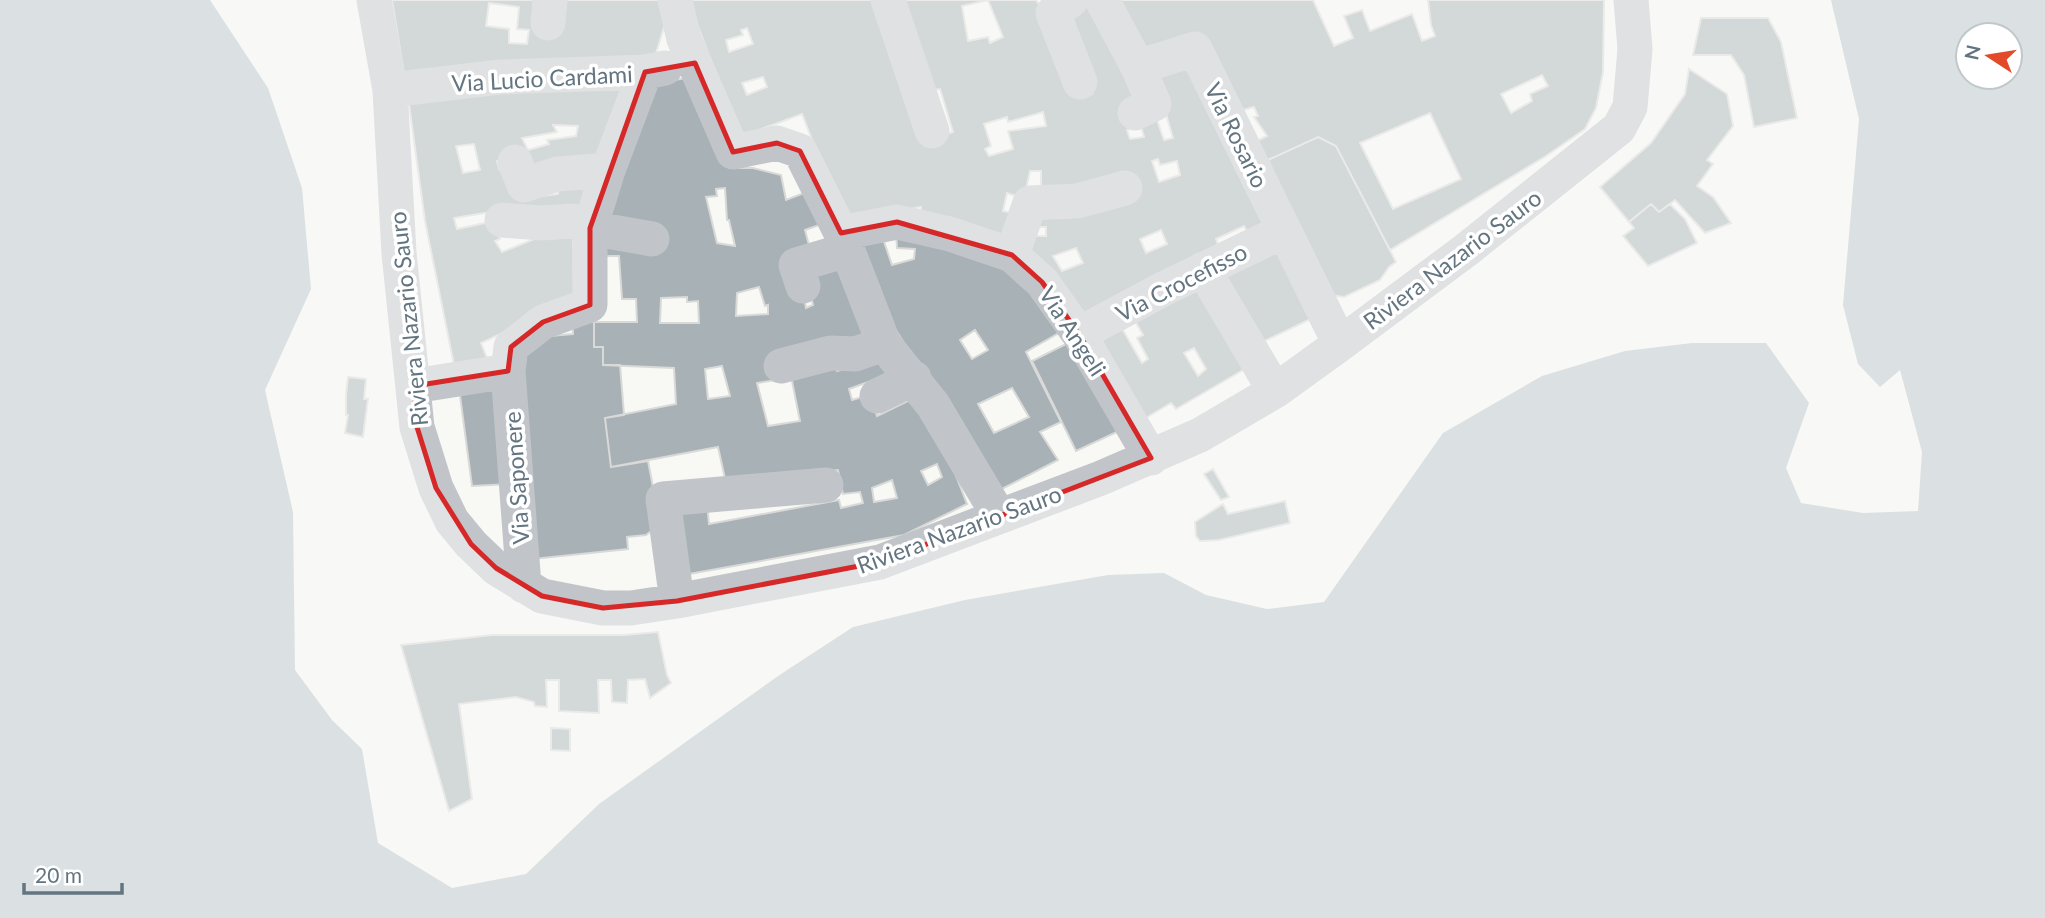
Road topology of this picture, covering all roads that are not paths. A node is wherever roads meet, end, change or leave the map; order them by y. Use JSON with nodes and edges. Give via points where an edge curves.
{"nodes":[{"id":1,"x":374,"y":0,"type":"edge"},
{"id":2,"x":675,"y":0,"type":"edge"},
{"id":3,"x":888,"y":0,"type":"edge"},
{"id":4,"x":1071,"y":0,"type":"edge"},
{"id":5,"x":1102,"y":0,"type":"edge"},
{"id":6,"x":1631,"y":0,"type":"edge"},
{"id":7,"x":695,"y":63,"type":"junction"},
{"id":8,"x":1138,"y":67,"type":"junction"},
{"id":9,"x":645,"y":72,"type":"junction"},
{"id":10,"x":1080,"y":82,"type":"dead end"},
{"id":11,"x":390,"y":90,"type":"junction"},
{"id":12,"x":1135,"y":113,"type":"dead end"},
{"id":13,"x":932,"y":131,"type":"dead end"},
{"id":14,"x":515,"y":162,"type":"dead end"},
{"id":15,"x":608,"y":170,"type":"junction"},
{"id":16,"x":1125,"y":188,"type":"dead end"},
{"id":17,"x":502,"y":220,"type":"dead end"},
{"id":18,"x":590,"y":228,"type":"junction"},
{"id":19,"x":1284,"y":231,"type":"junction"},
{"id":20,"x":652,"y":239,"type":"dead end"},
{"id":21,"x":844,"y":242,"type":"junction"},
{"id":22,"x":1012,"y":255,"type":"junction"},
{"id":23,"x":1203,"y":270,"type":"junction"},
{"id":24,"x":803,"y":286,"type":"dead end"},
{"id":25,"x":1079,"y":334,"type":"junction"},
{"id":26,"x":884,"y":344,"type":"junction"},
{"id":27,"x":1340,"y":344,"type":"junction"},
{"id":28,"x":781,"y":366,"type":"dead end"},
{"id":29,"x":508,"y":371,"type":"junction"},
{"id":30,"x":914,"y":378,"type":"junction"},
{"id":31,"x":414,"y":386,"type":"junction"},
{"id":32,"x":1275,"y":391,"type":"junction"},
{"id":33,"x":877,"y":396,"type":"dead end"},
{"id":34,"x":1151,"y":457,"type":"junction"},
{"id":35,"x":826,"y":485,"type":"dead end"},
{"id":36,"x":999,"y":516,"type":"junction"},
{"id":37,"x":524,"y":586,"type":"junction"},
{"id":38,"x":677,"y":601,"type":"junction"}],
"edges":[{"from":1,"to":11,"type":"street","name":"Riviera Nazario Sauro"},
{"from":2,"to":7,"type":"street"},
{"from":3,"to":13,"type":"street"},
{"from":4,"to":10,"type":"street","via":[[1053,13]]},
{"from":5,"to":8,"type":"street"},
{"from":6,"to":27,"type":"street","name":"Riviera Nazario Sauro","via":[[1635,49],[1630,107],[1619,128]]},
{"from":7,"to":9,"type":"street","name":"Via Lucio Cardami"},
{"from":7,"to":21,"type":"street","via":[[733,152],[776,144],[800,152]]},
{"from":8,"to":12,"type":"street","via":[[1154,104]]},
{"from":8,"to":19,"type":"street","name":"Via Rosario","via":[[1195,49]]},
{"from":9,"to":11,"type":"street","name":"Via Lucio Cardami","via":[[500,77]]},
{"from":9,"to":15,"type":"street"},
{"from":11,"to":31,"type":"street","name":"Riviera Nazario Sauro","via":[[401,276]]},
{"from":14,"to":15,"type":"street","via":[[524,185],[557,174]]},
{"from":15,"to":18,"type":"street"},
{"from":16,"to":22,"type":"street","via":[[1077,201],[1030,204]]},
{"from":17,"to":18,"type":"street","via":[[573,221]]},
{"from":18,"to":20,"type":"street"},
{"from":18,"to":29,"type":"street","via":[[590,305],[543,322],[511,347]]},
{"from":19,"to":23,"type":"street","name":"Via Crocefisso"},
{"from":19,"to":27,"type":"street","name":"Via Rosario"},
{"from":21,"to":22,"type":"street","name":"Via Angeli","via":[[897,222]]},
{"from":21,"to":24,"type":"street","name":"Via Angeli","via":[[796,265]]},
{"from":21,"to":26,"type":"street"},
{"from":22,"to":25,"type":"street","name":"Via Angeli","via":[[1042,282]]},
{"from":23,"to":25,"type":"street","name":"Via Crocefisso"},
{"from":23,"to":32,"type":"street"},
{"from":25,"to":34,"type":"street","name":"Via Angeli"},
{"from":26,"to":28,"type":"street","via":[[855,354],[831,353]]},
{"from":26,"to":30,"type":"street"},
{"from":27,"to":32,"type":"street","name":"Riviera Nazario Sauro"},
{"from":29,"to":31,"type":"street"},
{"from":29,"to":37,"type":"street","name":"Via Saponere"},
{"from":30,"to":33,"type":"street"},
{"from":30,"to":36,"type":"street"},
{"from":31,"to":37,"type":"street","name":"Riviera Nazario Sauro","via":[[417,428],[452,521],[496,568]]},
{"from":32,"to":34,"type":"street","name":"Riviera Nazario Sauro","via":[[1200,435]]},
{"from":34,"to":36,"type":"street","name":"Riviera Nazario Sauro"},
{"from":35,"to":38,"type":"street","via":[[663,499]]},
{"from":36,"to":38,"type":"street","name":"Riviera Nazario Sauro","via":[[880,562]]},
{"from":37,"to":38,"type":"street","name":"Riviera Nazario Sauro","via":[[542,596],[603,608]]}]}
